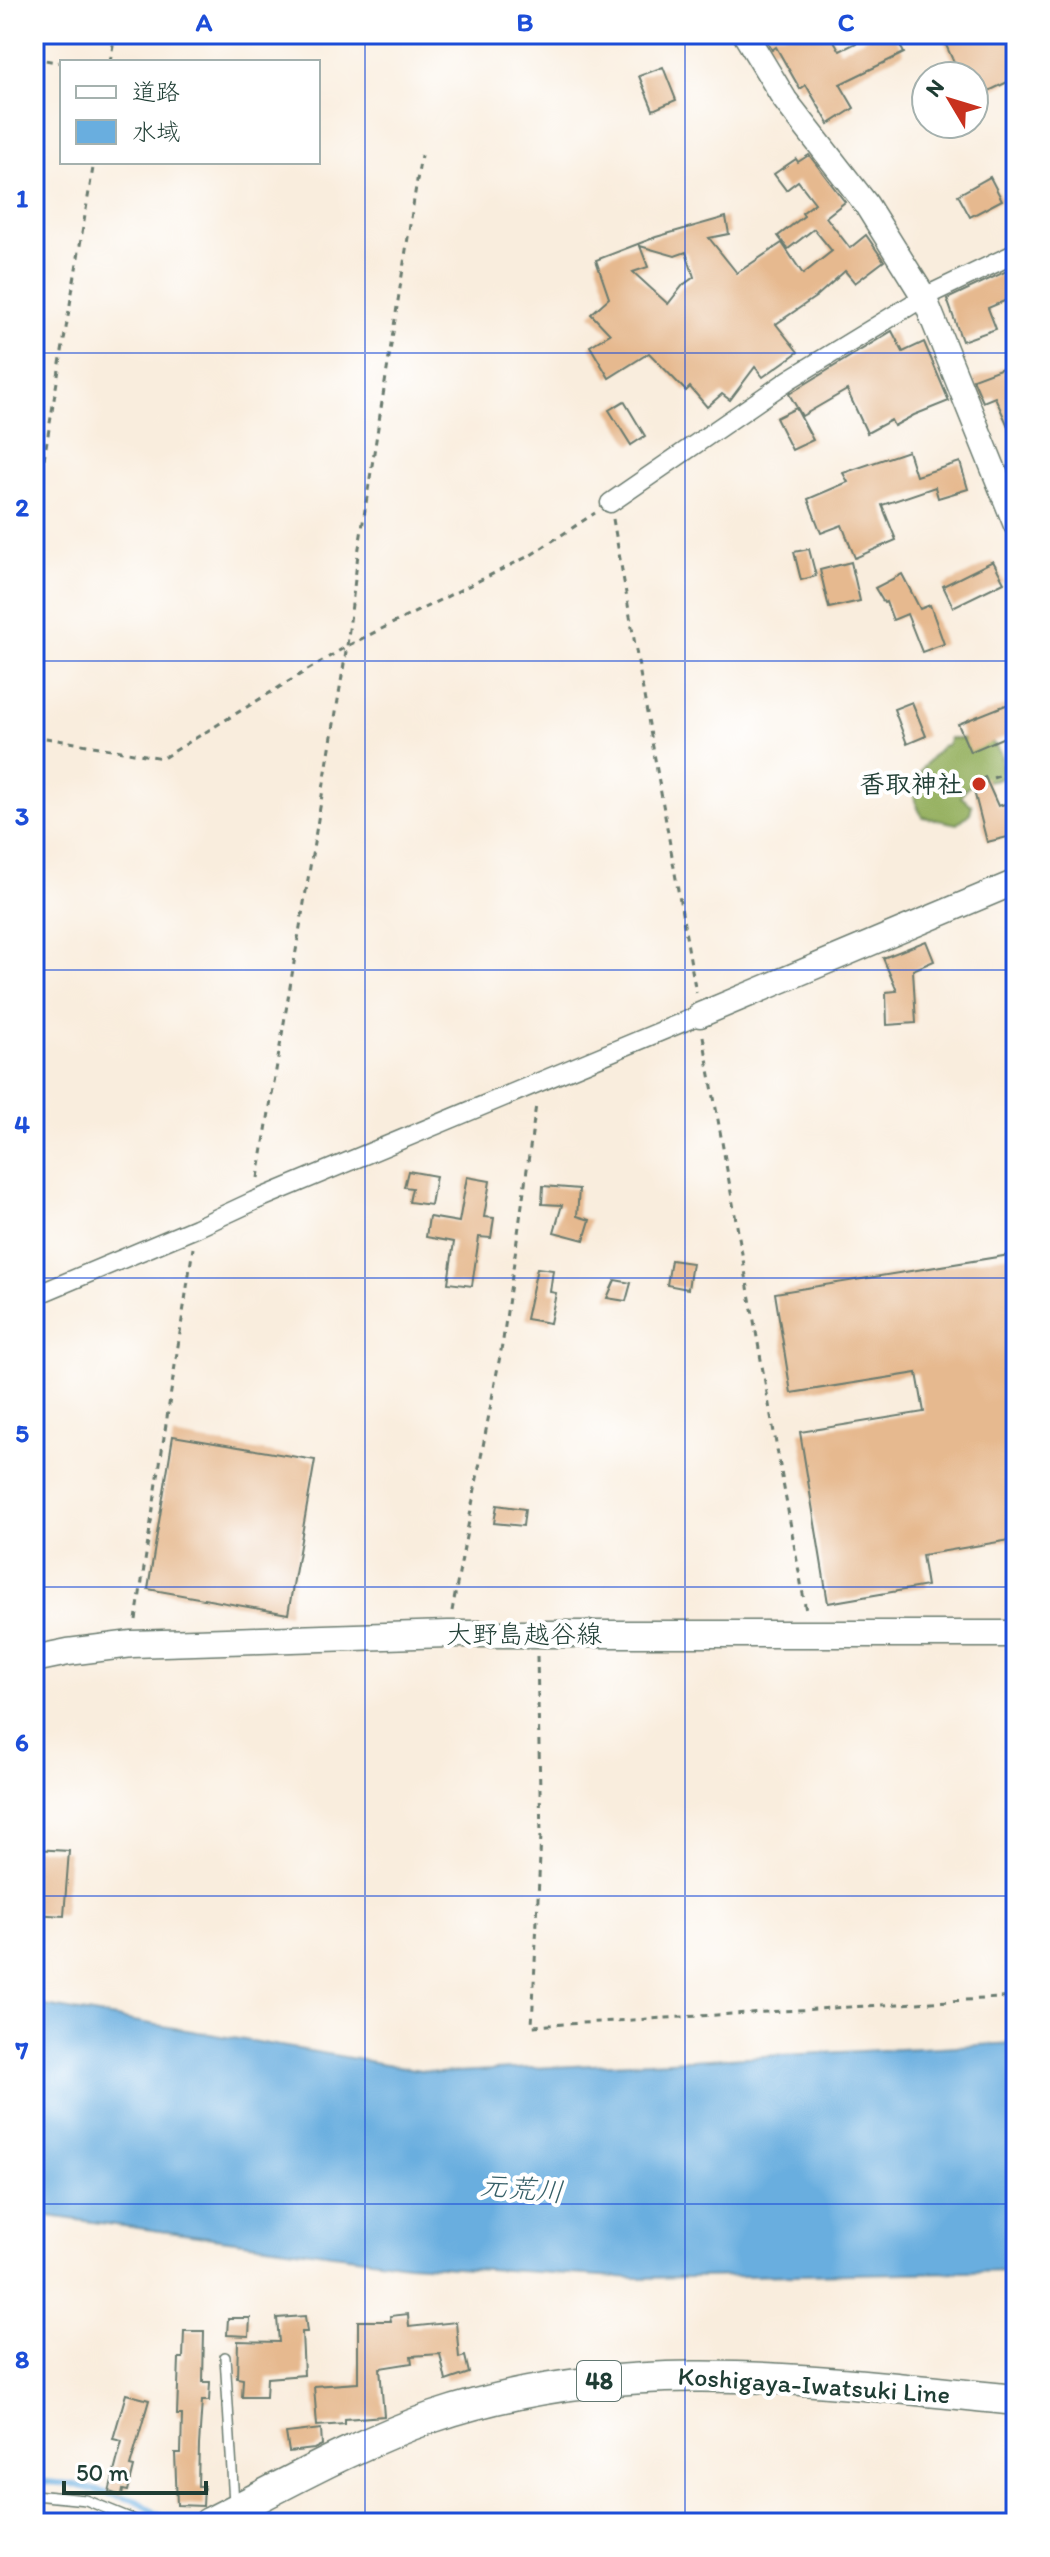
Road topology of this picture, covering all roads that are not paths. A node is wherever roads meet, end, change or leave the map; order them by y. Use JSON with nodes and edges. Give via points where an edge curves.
{"nodes":[{"id":1,"x":745,"y":34,"type":"edge"},
{"id":2,"x":1016,"y":253,"type":"edge"},
{"id":3,"x":924,"y":297,"type":"junction"},
{"id":4,"x":610,"y":503,"type":"road end"},
{"id":5,"x":1016,"y":525,"type":"edge"},
{"id":6,"x":1016,"y":882,"type":"edge"},
{"id":7,"x":700,"y":1015,"type":"joint"},
{"id":8,"x":34,"y":1296,"type":"edge"},
{"id":9,"x":1016,"y":1634,"type":"edge"},
{"id":10,"x":34,"y":1659,"type":"edge"},
{"id":11,"x":225,"y":2357,"type":"dead end"},
{"id":12,"x":1016,"y":2400,"type":"edge"},
{"id":13,"x":34,"y":2495,"type":"edge"},
{"id":14,"x":222,"y":2516,"type":"edge"},
{"id":15,"x":142,"y":2523,"type":"edge"}],
"edges":[{"from":1,"to":3,"type":"street","via":[[785,100],[866,204]]},
{"from":2,"to":3,"type":"street"},
{"from":3,"to":4,"type":"street","via":[[790,379]]},
{"from":3,"to":5,"type":"street"},
{"from":6,"to":7,"type":"street"},
{"from":7,"to":8,"type":"street"},
{"from":9,"to":10,"type":"main road","name":"大野島越谷線","via":[[448,1634],[132,1644]]},
{"from":11,"to":14,"type":"lane"},
{"from":12,"to":14,"type":"main road","name":"Koshigaya-Iwatsuki Line","number":"48","via":[[730,2375],[596,2381],[435,2416],[373,2440]]},
{"from":13,"to":15,"type":"lane","via":[[86,2500]]}]}
